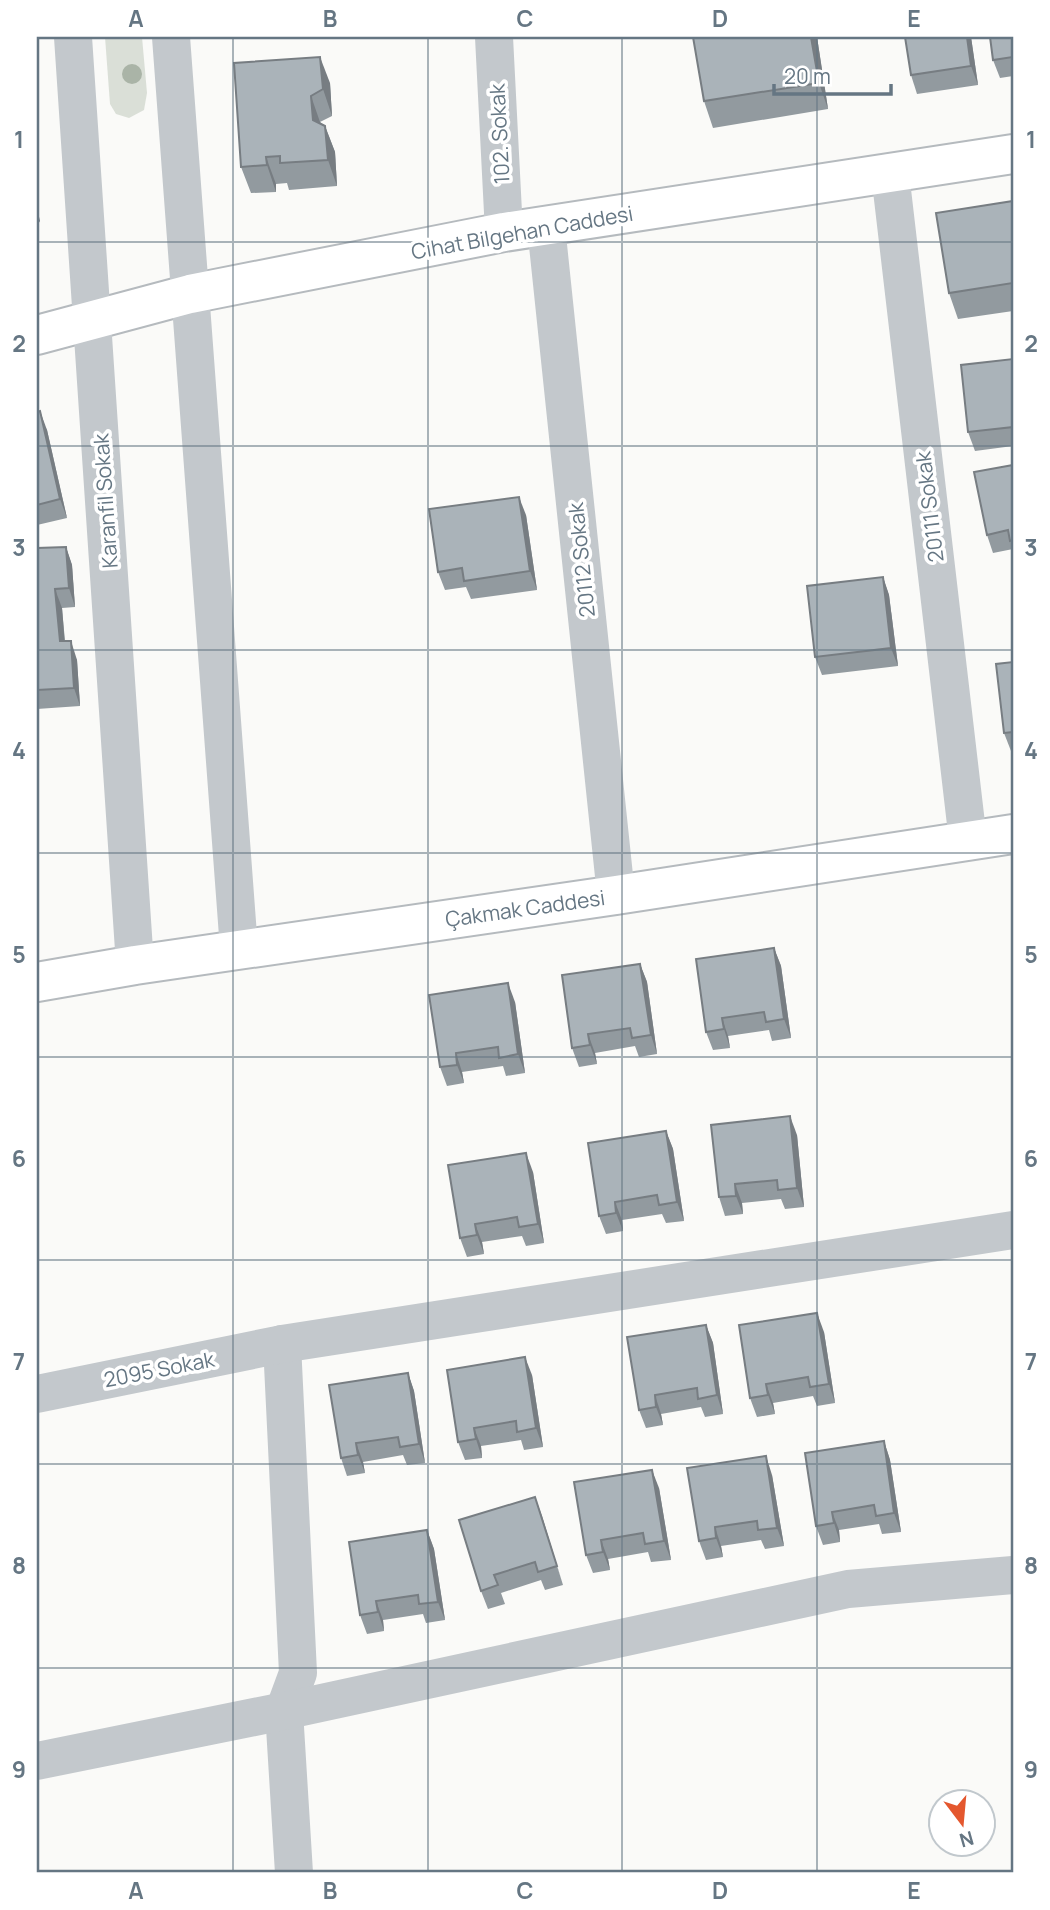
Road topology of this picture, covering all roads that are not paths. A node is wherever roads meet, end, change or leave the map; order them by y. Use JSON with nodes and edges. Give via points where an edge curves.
{"nodes":[{"id":1,"x":73,"y":37,"type":"edge"},
{"id":2,"x":171,"y":37,"type":"edge"},
{"id":3,"x":494,"y":37,"type":"edge"},
{"id":4,"x":1013,"y":154,"type":"edge"},
{"id":5,"x":890,"y":173,"type":"junction"},
{"id":6,"x":546,"y":226,"type":"junction"},
{"id":7,"x":504,"y":232,"type":"junction"},
{"id":8,"x":190,"y":295,"type":"junction"},
{"id":9,"x":93,"y":320,"type":"junction"},
{"id":10,"x":37,"y":335,"type":"edge"},
{"id":11,"x":1013,"y":834,"type":"edge"},
{"id":12,"x":968,"y":841,"type":"junction"},
{"id":13,"x":616,"y":895,"type":"junction"},
{"id":14,"x":239,"y":949,"type":"junction"},
{"id":15,"x":135,"y":964,"type":"junction"},
{"id":16,"x":37,"y":982,"type":"edge"},
{"id":17,"x":1013,"y":1230,"type":"edge"},
{"id":18,"x":282,"y":1344,"type":"junction"},
{"id":19,"x":37,"y":1394,"type":"edge"},
{"id":20,"x":1013,"y":1575,"type":"edge"},
{"id":21,"x":284,"y":1711,"type":"junction"},
{"id":22,"x":37,"y":1761,"type":"edge"},
{"id":23,"x":294,"y":1873,"type":"edge"}],
"edges":[{"from":1,"to":9,"type":"street","name":"Karanfil Sokak"},
{"from":2,"to":8,"type":"street"},
{"from":3,"to":7,"type":"street","name":"102. Sokak"},
{"from":4,"to":5,"type":"main road","name":"Cihat Bilgehan Caddesi"},
{"from":5,"to":6,"type":"main road","name":"Cihat Bilgehan Caddesi"},
{"from":5,"to":12,"type":"street","name":"20111 Sokak"},
{"from":6,"to":7,"type":"main road","name":"Cihat Bilgehan Caddesi"},
{"from":6,"to":13,"type":"street","name":"20112 Sokak"},
{"from":7,"to":8,"type":"main road","name":"Cihat Bilgehan Caddesi"},
{"from":8,"to":9,"type":"main road","name":"Cihat Bilgehan Caddesi"},
{"from":8,"to":14,"type":"street"},
{"from":9,"to":10,"type":"main road","name":"Cihat Bilgehan Caddesi"},
{"from":9,"to":15,"type":"street","name":"Karanfil Sokak"},
{"from":11,"to":12,"type":"main road","name":"Çakmak Caddesi"},
{"from":12,"to":13,"type":"main road","name":"Çakmak Caddesi"},
{"from":13,"to":14,"type":"main road","name":"Çakmak Caddesi"},
{"from":14,"to":15,"type":"main road","name":"Çakmak Caddesi"},
{"from":15,"to":16,"type":"main road","name":"Çakmak Caddesi"},
{"from":17,"to":18,"type":"street","name":"2095 Sokak"},
{"from":18,"to":19,"type":"street","name":"2095 Sokak"},
{"from":18,"to":21,"type":"street","via":[[298,1673]]},
{"from":20,"to":21,"type":"street","via":[[848,1589]]},
{"from":21,"to":22,"type":"street"},
{"from":21,"to":23,"type":"street"}]}
